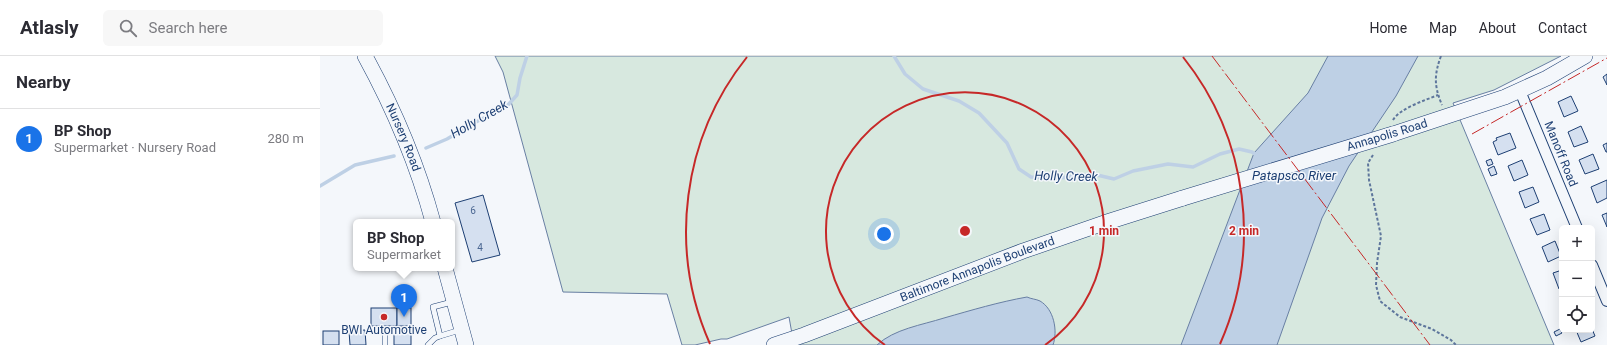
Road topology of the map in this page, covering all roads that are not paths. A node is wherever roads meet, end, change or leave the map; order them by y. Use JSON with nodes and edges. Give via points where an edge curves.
{"nodes":[{"id":1,"x":365,"y":56,"type":"edge"},
{"id":2,"x":1585,"y":56,"type":"edge"},
{"id":3,"x":1520,"y":91,"type":"junction"},
{"id":4,"x":1183,"y":198,"type":"joint"},
{"id":5,"x":432,"y":219,"type":"edge"},
{"id":6,"x":1576,"y":225,"type":"edge"},
{"id":7,"x":446,"y":271,"type":"edge"},
{"id":8,"x":1595,"y":272,"type":"edge"},
{"id":9,"x":454,"y":301,"type":"junction"},
{"id":10,"x":1607,"y":301,"type":"edge"},
{"id":11,"x":462,"y":330,"type":"junction"},
{"id":12,"x":385,"y":334,"type":"dead end"},
{"id":13,"x":440,"y":336,"type":"junction"},
{"id":14,"x":385,"y":345,"type":"edge"},
{"id":15,"x":428,"y":345,"type":"edge"},
{"id":16,"x":466,"y":345,"type":"edge"},
{"id":17,"x":774,"y":345,"type":"edge"}],
"edges":[{"from":1,"to":5,"type":"main road","name":"Nursery Road","via":[[408,144]]},
{"from":2,"to":3,"type":"main road","name":"Annapolis Road"},
{"from":3,"to":4,"type":"main road","name":"Annapolis Road","bridge":true,"via":[[1447,117],[1392,128]]},
{"from":3,"to":6,"type":"street","name":"Manoff Road"},
{"from":4,"to":17,"type":"main road","name":"Baltimore Annapolis Boulevard","via":[[1023,251]]},
{"from":7,"to":9,"type":"main road"},
{"from":8,"to":10,"type":"street"},
{"from":9,"to":11,"type":"main road"},
{"from":9,"to":13,"type":"lane","via":[[433,307]]},
{"from":11,"to":13,"type":"lane"},
{"from":11,"to":16,"type":"main road"},
{"from":12,"to":14,"type":"lane"},
{"from":13,"to":15,"type":"lane"}]}
